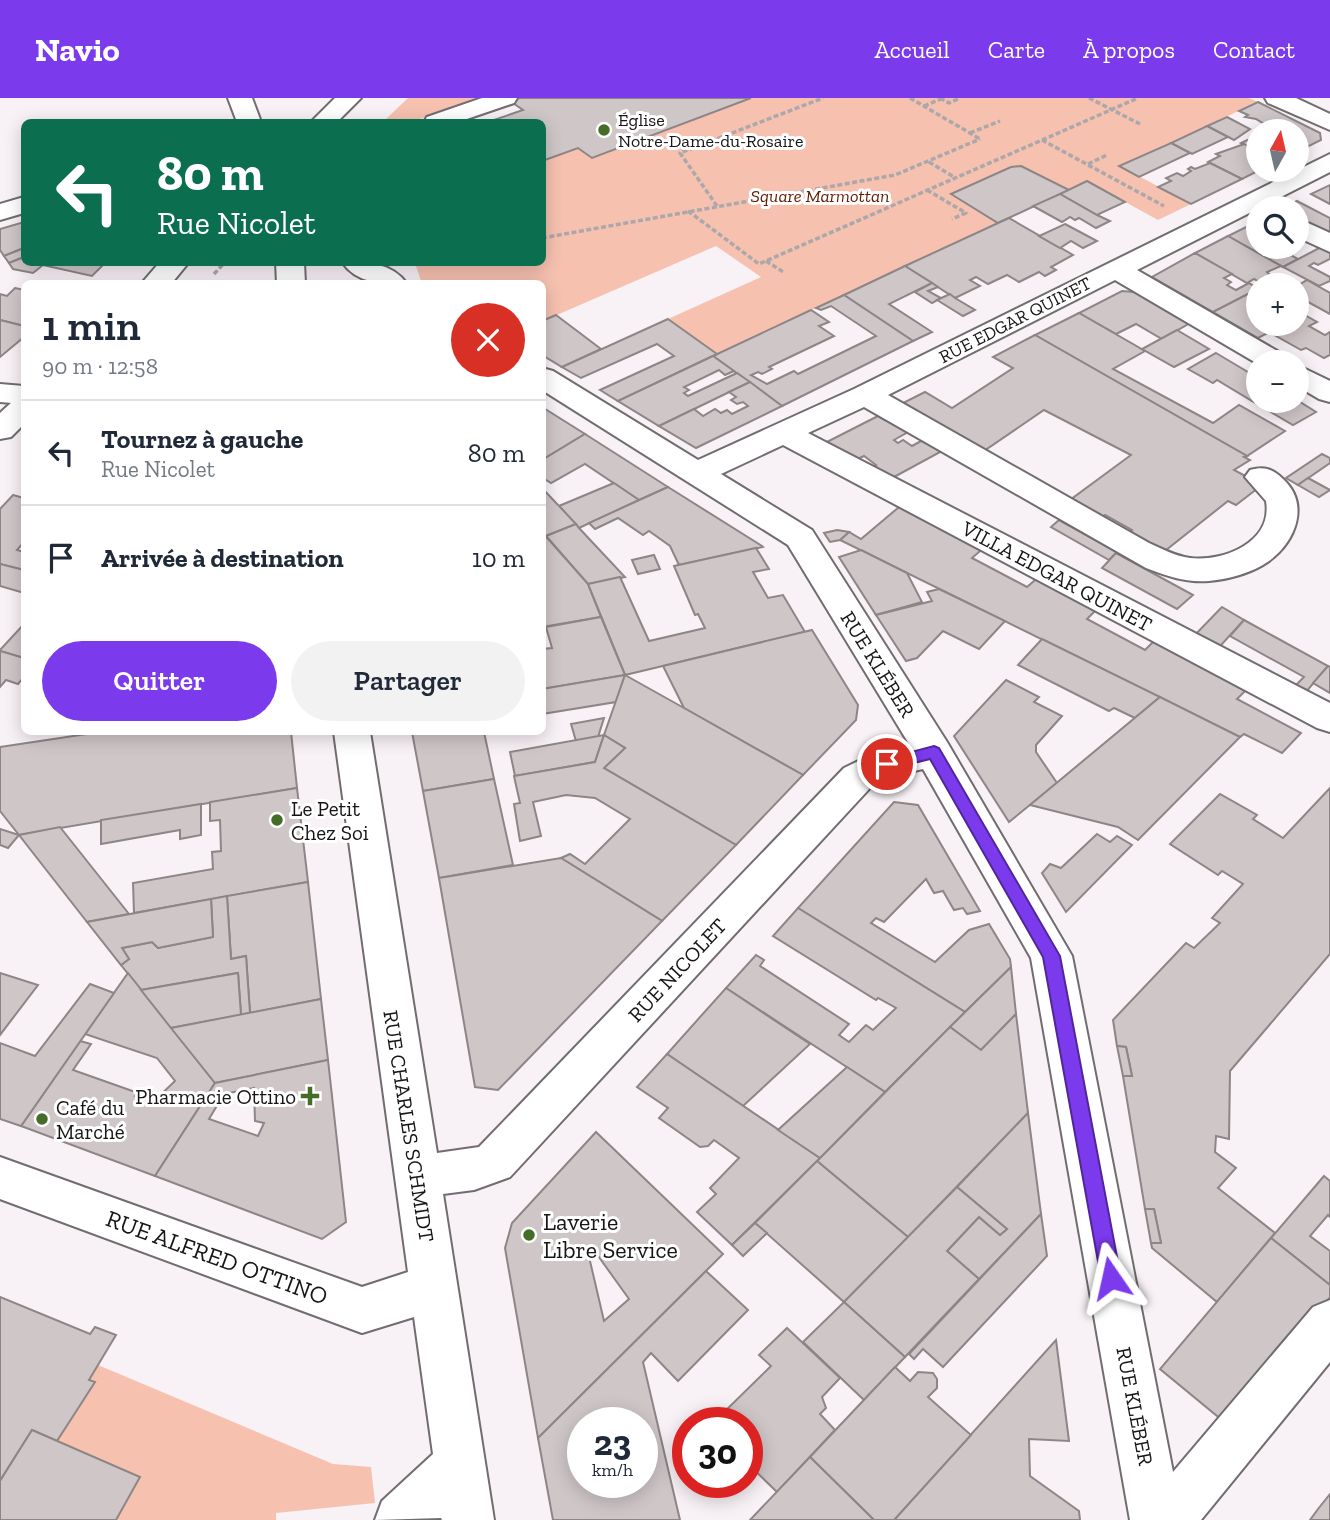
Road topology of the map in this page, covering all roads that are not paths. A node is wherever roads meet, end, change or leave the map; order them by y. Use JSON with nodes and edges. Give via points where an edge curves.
{"nodes":[{"id":1,"x":240,"y":98,"type":"edge"},
{"id":2,"x":349,"y":98,"type":"edge"},
{"id":3,"x":505,"y":98,"type":"edge"},
{"id":4,"x":1277,"y":98,"type":"edge"},
{"id":5,"x":248,"y":119,"type":"edge"},
{"id":6,"x":326,"y":119,"type":"edge"},
{"id":7,"x":445,"y":119,"type":"edge"},
{"id":8,"x":1330,"y":123,"type":"edge"},
{"id":9,"x":1330,"y":162,"type":"edge"},
{"id":10,"x":1273,"y":196,"type":"edge"},
{"id":11,"x":21,"y":206,"type":"edge"},
{"id":12,"x":1246,"y":209,"type":"edge"},
{"id":13,"x":0,"y":212,"type":"edge"},
{"id":14,"x":1309,"y":233,"type":"edge"},
{"id":15,"x":1330,"y":244,"type":"edge"},
{"id":16,"x":172,"y":266,"type":"edge"},
{"id":17,"x":362,"y":266,"type":"edge"},
{"id":18,"x":1116,"y":269,"type":"junction"},
{"id":19,"x":159,"y":280,"type":"edge"},
{"id":20,"x":386,"y":280,"type":"edge"},
{"id":21,"x":1255,"y":350,"type":"edge"},
{"id":22,"x":546,"y":379,"type":"edge"},
{"id":23,"x":1309,"y":381,"type":"edge"},
{"id":24,"x":0,"y":393,"type":"edge"},
{"id":25,"x":1330,"y":393,"type":"edge"},
{"id":26,"x":21,"y":395,"type":"edge"},
{"id":27,"x":865,"y":395,"type":"junction"},
{"id":28,"x":21,"y":411,"type":"edge"},
{"id":29,"x":0,"y":430,"type":"edge"},
{"id":30,"x":784,"y":433,"type":"junction"},
{"id":31,"x":697,"y":473,"type":"junction"},
{"id":32,"x":1261,"y":477,"type":"dead end"},
{"id":33,"x":1330,"y":719,"type":"edge"},
{"id":34,"x":352,"y":735,"type":"edge"},
{"id":35,"x":934,"y":752,"type":"junction"},
{"id":36,"x":416,"y":1177,"type":"junction"},
{"id":37,"x":0,"y":1178,"type":"edge"},
{"id":38,"x":434,"y":1287,"type":"junction"},
{"id":39,"x":1330,"y":1324,"type":"edge"},
{"id":40,"x":460,"y":1464,"type":"junction"},
{"id":41,"x":401,"y":1520,"type":"edge"},
{"id":42,"x":468,"y":1520,"type":"edge"},
{"id":43,"x":1156,"y":1520,"type":"edge"},
{"id":44,"x":1167,"y":1520,"type":"edge"}],
"edges":[{"from":1,"to":5,"type":"street"},
{"from":2,"to":6,"type":"street"},
{"from":3,"to":7,"type":"street"},
{"from":4,"to":8,"type":"street"},
{"from":9,"to":10,"type":"street","name":"RUE EDGAR QUINET"},
{"from":11,"to":13,"type":"street"},
{"from":12,"to":18,"type":"street","name":"RUE EDGAR QUINET","via":[[1201,226]]},
{"from":14,"to":15,"type":"street"},
{"from":16,"to":19,"type":"street"},
{"from":17,"to":20,"type":"street"},
{"from":18,"to":21,"type":"street"},
{"from":18,"to":27,"type":"street","name":"RUE EDGAR QUINET"},
{"from":22,"to":31,"type":"street","name":"RUE KLÉBER"},
{"from":23,"to":25,"type":"street"},
{"from":24,"to":26,"type":"street"},
{"from":27,"to":30,"type":"street","name":"RUE EDGAR QUINET"},
{"from":27,"to":32,"type":"street","via":[[1167,565],[1219,568],[1261,552],[1271,542],[1283,513],[1283,500]]},
{"from":28,"to":29,"type":"street"},
{"from":30,"to":31,"type":"street","name":"RUE EDGAR QUINET"},
{"from":30,"to":33,"type":"street","name":"VILLA EDGAR QUINET"},
{"from":31,"to":35,"type":"street","name":"RUE KLÉBER","via":[[800,538]]},
{"from":34,"to":36,"type":"street","name":"RUE CHARLES SCHMIDT"},
{"from":35,"to":36,"type":"street","name":"RUE NICOLET","via":[[887,764],[857,778],[494,1162]]},
{"from":35,"to":43,"type":"street","name":"RUE KLÉBER","via":[[1051,956]]},
{"from":36,"to":38,"type":"street","name":"RUE CHARLES SCHMIDT"},
{"from":37,"to":38,"type":"street","name":"RUE ALFRED OTTINO","via":[[362,1310]]},
{"from":38,"to":40,"type":"street","name":"RUE CHARLES SCHMIDT"},
{"from":39,"to":44,"type":"street"},
{"from":40,"to":41,"type":"street"},
{"from":40,"to":42,"type":"street","name":"RUE CHARLES SCHMIDT"}]}
